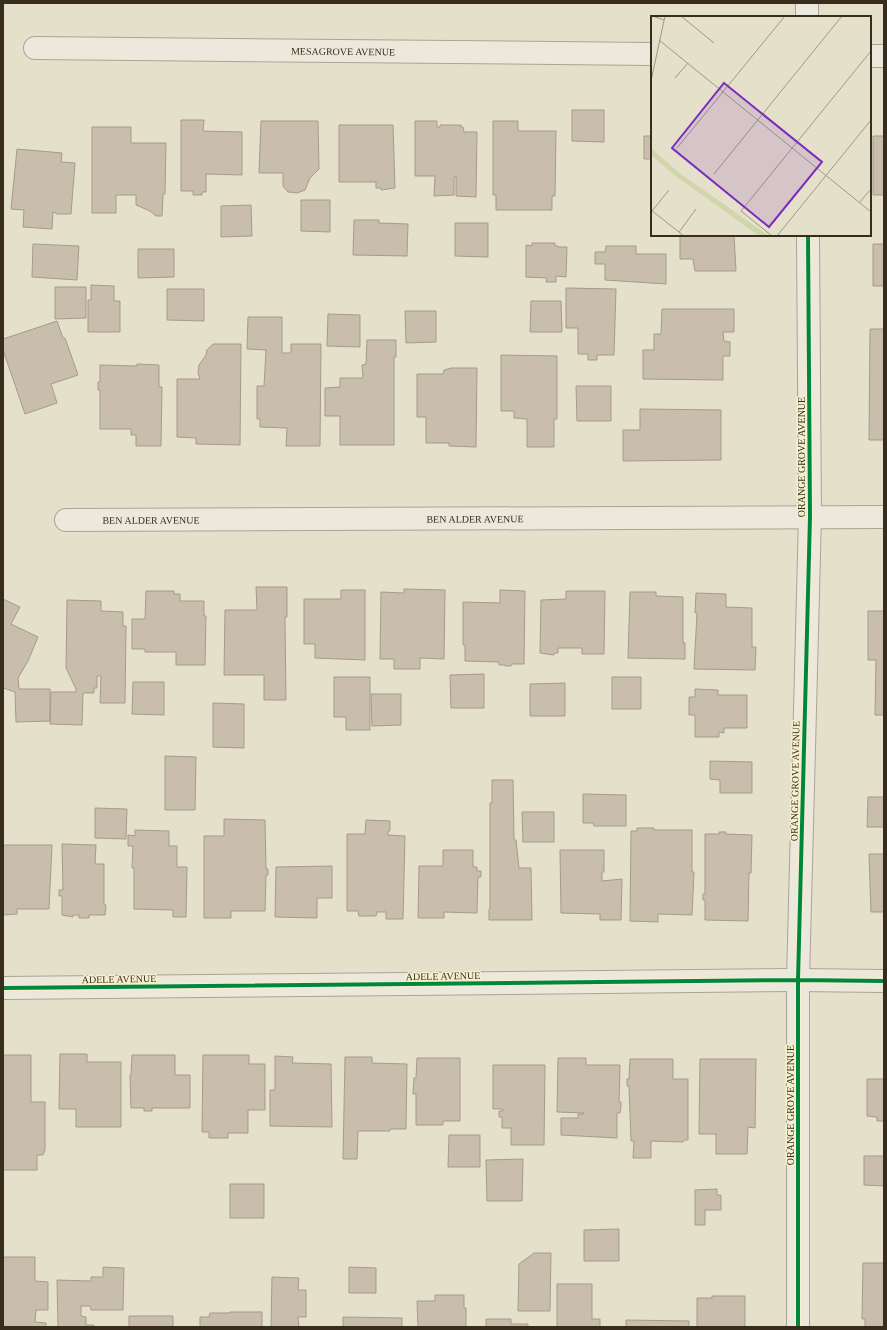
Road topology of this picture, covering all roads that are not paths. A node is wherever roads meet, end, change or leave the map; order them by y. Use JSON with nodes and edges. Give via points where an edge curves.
{"nodes":[{"id":1,"x":808,"y":3,"type":"edge"},
{"id":2,"x":807,"y":16,"type":"edge"},
{"id":3,"x":34,"y":48,"type":"dead end"},
{"id":4,"x":651,"y":54,"type":"edge"},
{"id":5,"x":871,"y":56,"type":"edge"},
{"id":6,"x":884,"y":56,"type":"edge"},
{"id":7,"x":808,"y":236,"type":"edge"},
{"id":8,"x":810,"y":516,"type":"junction"},
{"id":9,"x":884,"y":517,"type":"edge"},
{"id":10,"x":66,"y":520,"type":"dead end"},
{"id":11,"x":798,"y":980,"type":"junction"},
{"id":12,"x":884,"y":981,"type":"edge"},
{"id":13,"x":3,"y":988,"type":"edge"},
{"id":14,"x":798,"y":1327,"type":"edge"}],
"edges":[{"from":1,"to":2,"type":"street"},
{"from":3,"to":4,"type":"street","name":"MESAGROVE AVENUE"},
{"from":5,"to":6,"type":"street"},
{"from":7,"to":8,"type":"street","name":"ORANGE GROVE AVENUE"},
{"from":8,"to":9,"type":"street","name":"BEN ALDER AVENUE"},
{"from":8,"to":10,"type":"street","name":"BEN ALDER AVENUE"},
{"from":8,"to":11,"type":"street","name":"ORANGE GROVE AVENUE"},
{"from":11,"to":12,"type":"street","name":"ADELE AVENUE"},
{"from":11,"to":13,"type":"street","name":"ADELE AVENUE"},
{"from":11,"to":14,"type":"street","name":"ORANGE GROVE AVENUE"}]}
